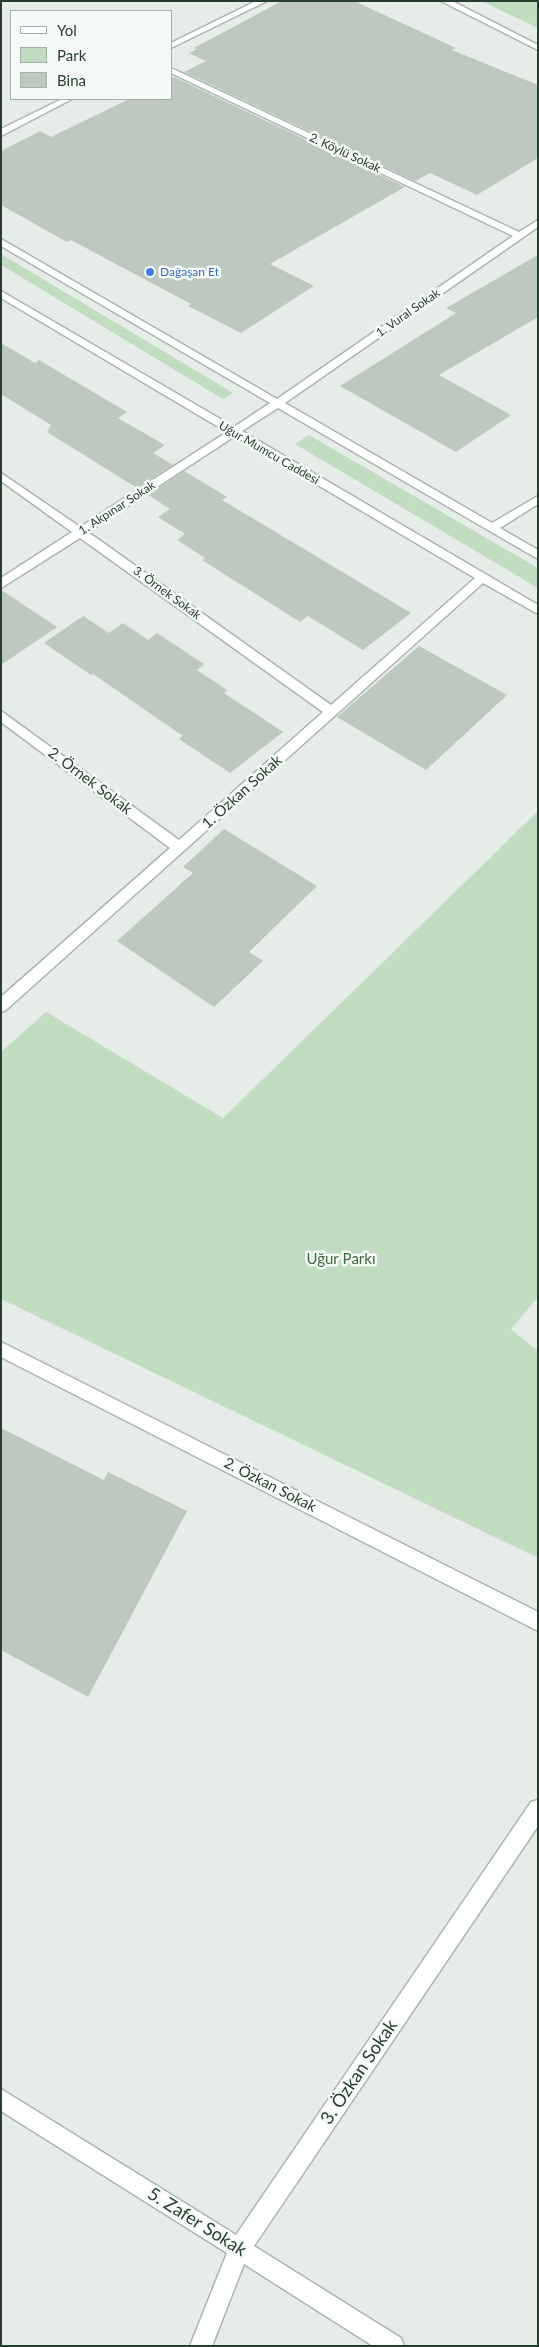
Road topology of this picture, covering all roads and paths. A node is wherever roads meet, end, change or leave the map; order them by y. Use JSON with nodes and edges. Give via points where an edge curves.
{"nodes":[{"id":1,"x":263,"y":1,"type":"edge"},
{"id":2,"x":445,"y":1,"type":"edge"},
{"id":3,"x":172,"y":46,"type":"edge"},
{"id":4,"x":538,"y":48,"type":"edge"},
{"id":5,"x":172,"y":70,"type":"edge"},
{"id":6,"x":66,"y":100,"type":"edge"},
{"id":7,"x":1,"y":133,"type":"edge"},
{"id":8,"x":538,"y":223,"type":"edge"},
{"id":9,"x":519,"y":235,"type":"junction"},
{"id":10,"x":1,"y":242,"type":"edge"},
{"id":11,"x":1,"y":294,"type":"edge"},
{"id":12,"x":278,"y":403,"type":"junction"},
{"id":13,"x":232,"y":431,"type":"junction"},
{"id":14,"x":1,"y":476,"type":"edge"},
{"id":15,"x":538,"y":499,"type":"edge"},
{"id":16,"x":492,"y":528,"type":"junction"},
{"id":17,"x":81,"y":531,"type":"junction"},
{"id":18,"x":538,"y":555,"type":"edge"},
{"id":19,"x":482,"y":578,"type":"junction"},
{"id":20,"x":1,"y":584,"type":"edge"},
{"id":21,"x":538,"y":610,"type":"edge"},
{"id":22,"x":332,"y":712,"type":"junction"},
{"id":23,"x":1,"y":715,"type":"edge"},
{"id":24,"x":179,"y":847,"type":"junction"},
{"id":25,"x":1,"y":1006,"type":"edge"},
{"id":26,"x":1,"y":1349,"type":"edge"},
{"id":27,"x":538,"y":1622,"type":"edge"},
{"id":28,"x":538,"y":1809,"type":"edge"},
{"id":29,"x":1,"y":2099,"type":"edge"},
{"id":30,"x":239,"y":2248,"type":"junction"},
{"id":31,"x":201,"y":2346,"type":"edge"},
{"id":32,"x":393,"y":2346,"type":"edge"}],
"edges":[{"from":1,"to":3,"type":"street"},
{"from":2,"to":4,"type":"street"},
{"from":5,"to":9,"type":"street","name":"2. Köylü Sokak"},
{"from":6,"to":7,"type":"street"},
{"from":8,"to":9,"type":"street","name":"1. Vural Sokak"},
{"from":9,"to":12,"type":"street","name":"1. Vural Sokak"},
{"from":10,"to":12,"type":"street"},
{"from":11,"to":13,"type":"street","name":"Uğur Mumcu Caddesi"},
{"from":12,"to":13,"type":"street","name":"1. Vural Sokak"},
{"from":12,"to":16,"type":"street"},
{"from":13,"to":17,"type":"street","name":"1. Akpınar Sokak"},
{"from":13,"to":19,"type":"street","name":"Uğur Mumcu Caddesi"},
{"from":14,"to":17,"type":"street","name":"3. Örnek Sokak"},
{"from":15,"to":16,"type":"street"},
{"from":16,"to":18,"type":"street"},
{"from":17,"to":20,"type":"street","name":"1. Akpınar Sokak"},
{"from":17,"to":22,"type":"street","name":"3. Örnek Sokak"},
{"from":19,"to":21,"type":"street","name":"Uğur Mumcu Caddesi"},
{"from":19,"to":22,"type":"street","name":"1. Özkan Sokak"},
{"from":22,"to":24,"type":"street","name":"1. Özkan Sokak"},
{"from":23,"to":24,"type":"street","name":"2. Örnek Sokak"},
{"from":24,"to":25,"type":"street","name":"1. Özkan Sokak"},
{"from":26,"to":27,"type":"street","name":"2. Özkan Sokak"},
{"from":28,"to":30,"type":"street","name":"3. Özkan Sokak"},
{"from":29,"to":30,"type":"street","name":"5. Zafer Sokak"},
{"from":30,"to":31,"type":"street","name":"3. Özkan Sokak"},
{"from":30,"to":32,"type":"street","name":"5. Zafer Sokak"}]}
